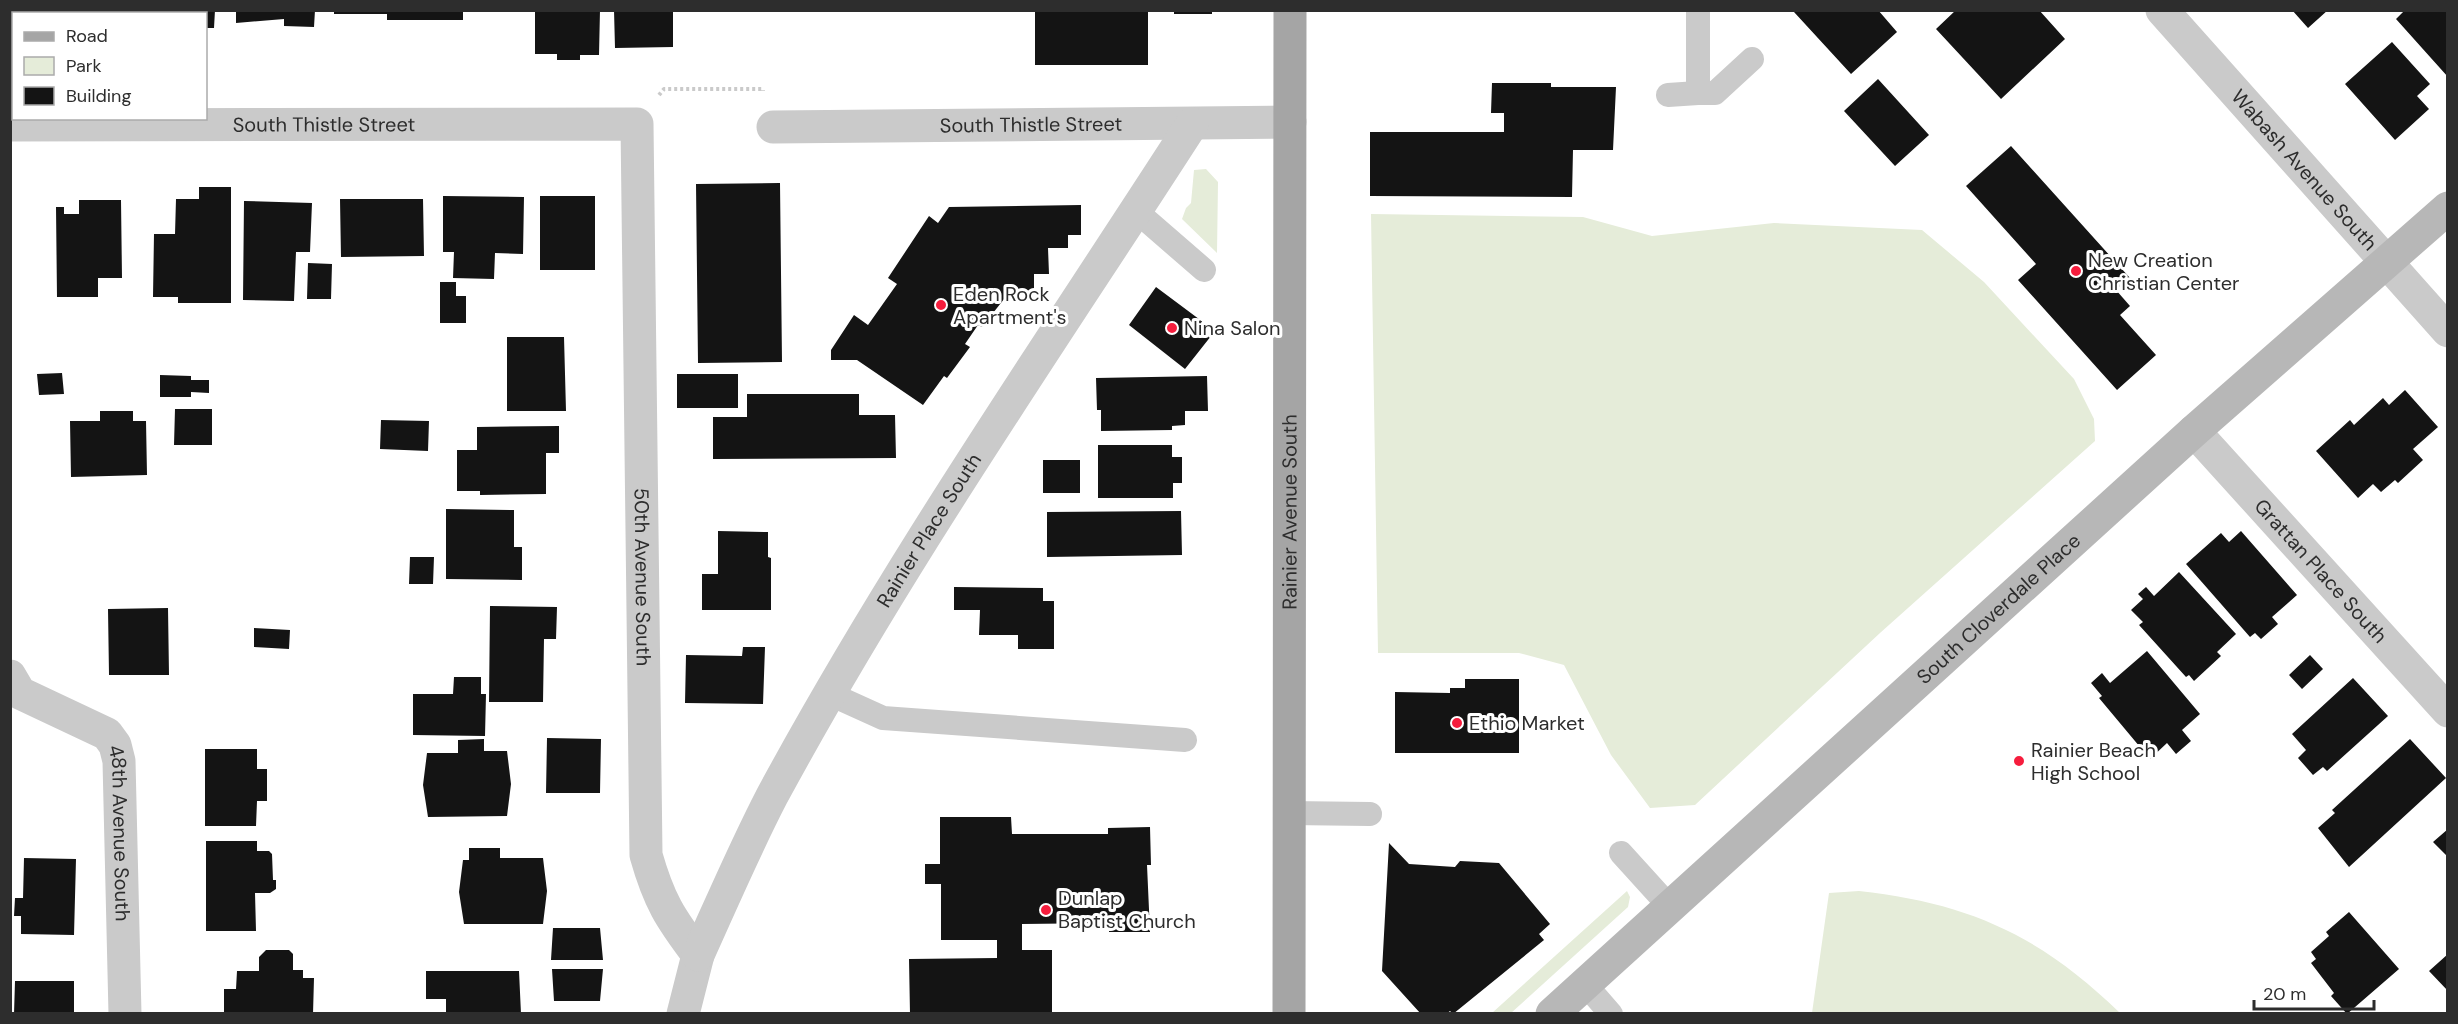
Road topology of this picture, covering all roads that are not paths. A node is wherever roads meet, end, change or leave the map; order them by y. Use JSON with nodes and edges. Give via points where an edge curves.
{"nodes":[{"id":1,"x":1290,"y":10,"type":"edge"},
{"id":2,"x":1698,"y":10,"type":"edge"},
{"id":3,"x":2162,"y":10,"type":"edge"},
{"id":4,"x":1752,"y":59,"type":"dead end"},
{"id":5,"x":1698,"y":93,"type":"junction"},
{"id":6,"x":1668,"y":95,"type":"dead end"},
{"id":7,"x":1290,"y":122,"type":"junction"},
{"id":8,"x":637,"y":124,"type":"joint"},
{"id":9,"x":1192,"y":124,"type":"junction"},
{"id":10,"x":10,"y":125,"type":"edge"},
{"id":11,"x":773,"y":127,"type":"road end"},
{"id":12,"x":2448,"y":208,"type":"edge"},
{"id":13,"x":1136,"y":211,"type":"junction"},
{"id":14,"x":2384,"y":262,"type":"junction"},
{"id":15,"x":1204,"y":270,"type":"dead end"},
{"id":16,"x":2448,"y":331,"type":"edge"},
{"id":17,"x":2194,"y":431,"type":"junction"},
{"id":18,"x":10,"y":676,"type":"edge"},
{"id":19,"x":830,"y":694,"type":"junction"},
{"id":20,"x":2448,"y":711,"type":"edge"},
{"id":21,"x":1185,"y":740,"type":"dead end"},
{"id":22,"x":1289,"y":813,"type":"junction"},
{"id":23,"x":1370,"y":814,"type":"dead end"},
{"id":24,"x":1621,"y":853,"type":"dead end"},
{"id":25,"x":1670,"y":907,"type":"junction"},
{"id":26,"x":698,"y":955,"type":"junction"},
{"id":27,"x":1585,"y":984,"type":"junction"},
{"id":28,"x":124,"y":1014,"type":"edge"},
{"id":29,"x":683,"y":1014,"type":"edge"},
{"id":30,"x":1289,"y":1014,"type":"edge"},
{"id":31,"x":1552,"y":1014,"type":"edge"},
{"id":32,"x":1611,"y":1014,"type":"edge"}],
"edges":[{"from":1,"to":7,"type":"main road","name":"Rainier Avenue South"},
{"from":2,"to":5,"type":"lane"},
{"from":3,"to":14,"type":"street","name":"Wabash Avenue South"},
{"from":4,"to":5,"type":"lane","via":[[1715,93]]},
{"from":5,"to":6,"type":"lane"},
{"from":7,"to":9,"type":"street","name":"South Thistle Street"},
{"from":7,"to":22,"type":"main road","name":"Rainier Avenue South"},
{"from":8,"to":10,"type":"street","name":"South Thistle Street"},
{"from":8,"to":26,"type":"street","name":"50th Avenue South","via":[[646,855],[668,916]]},
{"from":9,"to":11,"type":"street","name":"South Thistle Street"},
{"from":9,"to":13,"type":"street","name":"Rainier Place South"},
{"from":12,"to":14,"type":"street","name":"South Cloverdale Place"},
{"from":13,"to":15,"type":"lane"},
{"from":13,"to":19,"type":"street","name":"Rainier Place South","via":[[974,457]]},
{"from":14,"to":16,"type":"street","name":"Wabash Avenue South"},
{"from":14,"to":17,"type":"street","name":"South Cloverdale Place"},
{"from":17,"to":20,"type":"street","name":"Grattan Place South"},
{"from":17,"to":25,"type":"street","name":"South Cloverdale Place"},
{"from":18,"to":28,"type":"street","name":"48th Avenue South","via":[[20,693],[107,734],[116,745]]},
{"from":19,"to":21,"type":"lane","via":[[883,718]]},
{"from":19,"to":26,"type":"street","name":"Rainier Place South","via":[[771,799]]},
{"from":22,"to":23,"type":"lane"},
{"from":22,"to":30,"type":"main road","name":"Rainier Avenue South"},
{"from":24,"to":25,"type":"lane"},
{"from":25,"to":27,"type":"street","name":"South Cloverdale Place"},
{"from":26,"to":29,"type":"street"},
{"from":27,"to":31,"type":"street","name":"South Cloverdale Place"},
{"from":27,"to":32,"type":"lane"}]}
